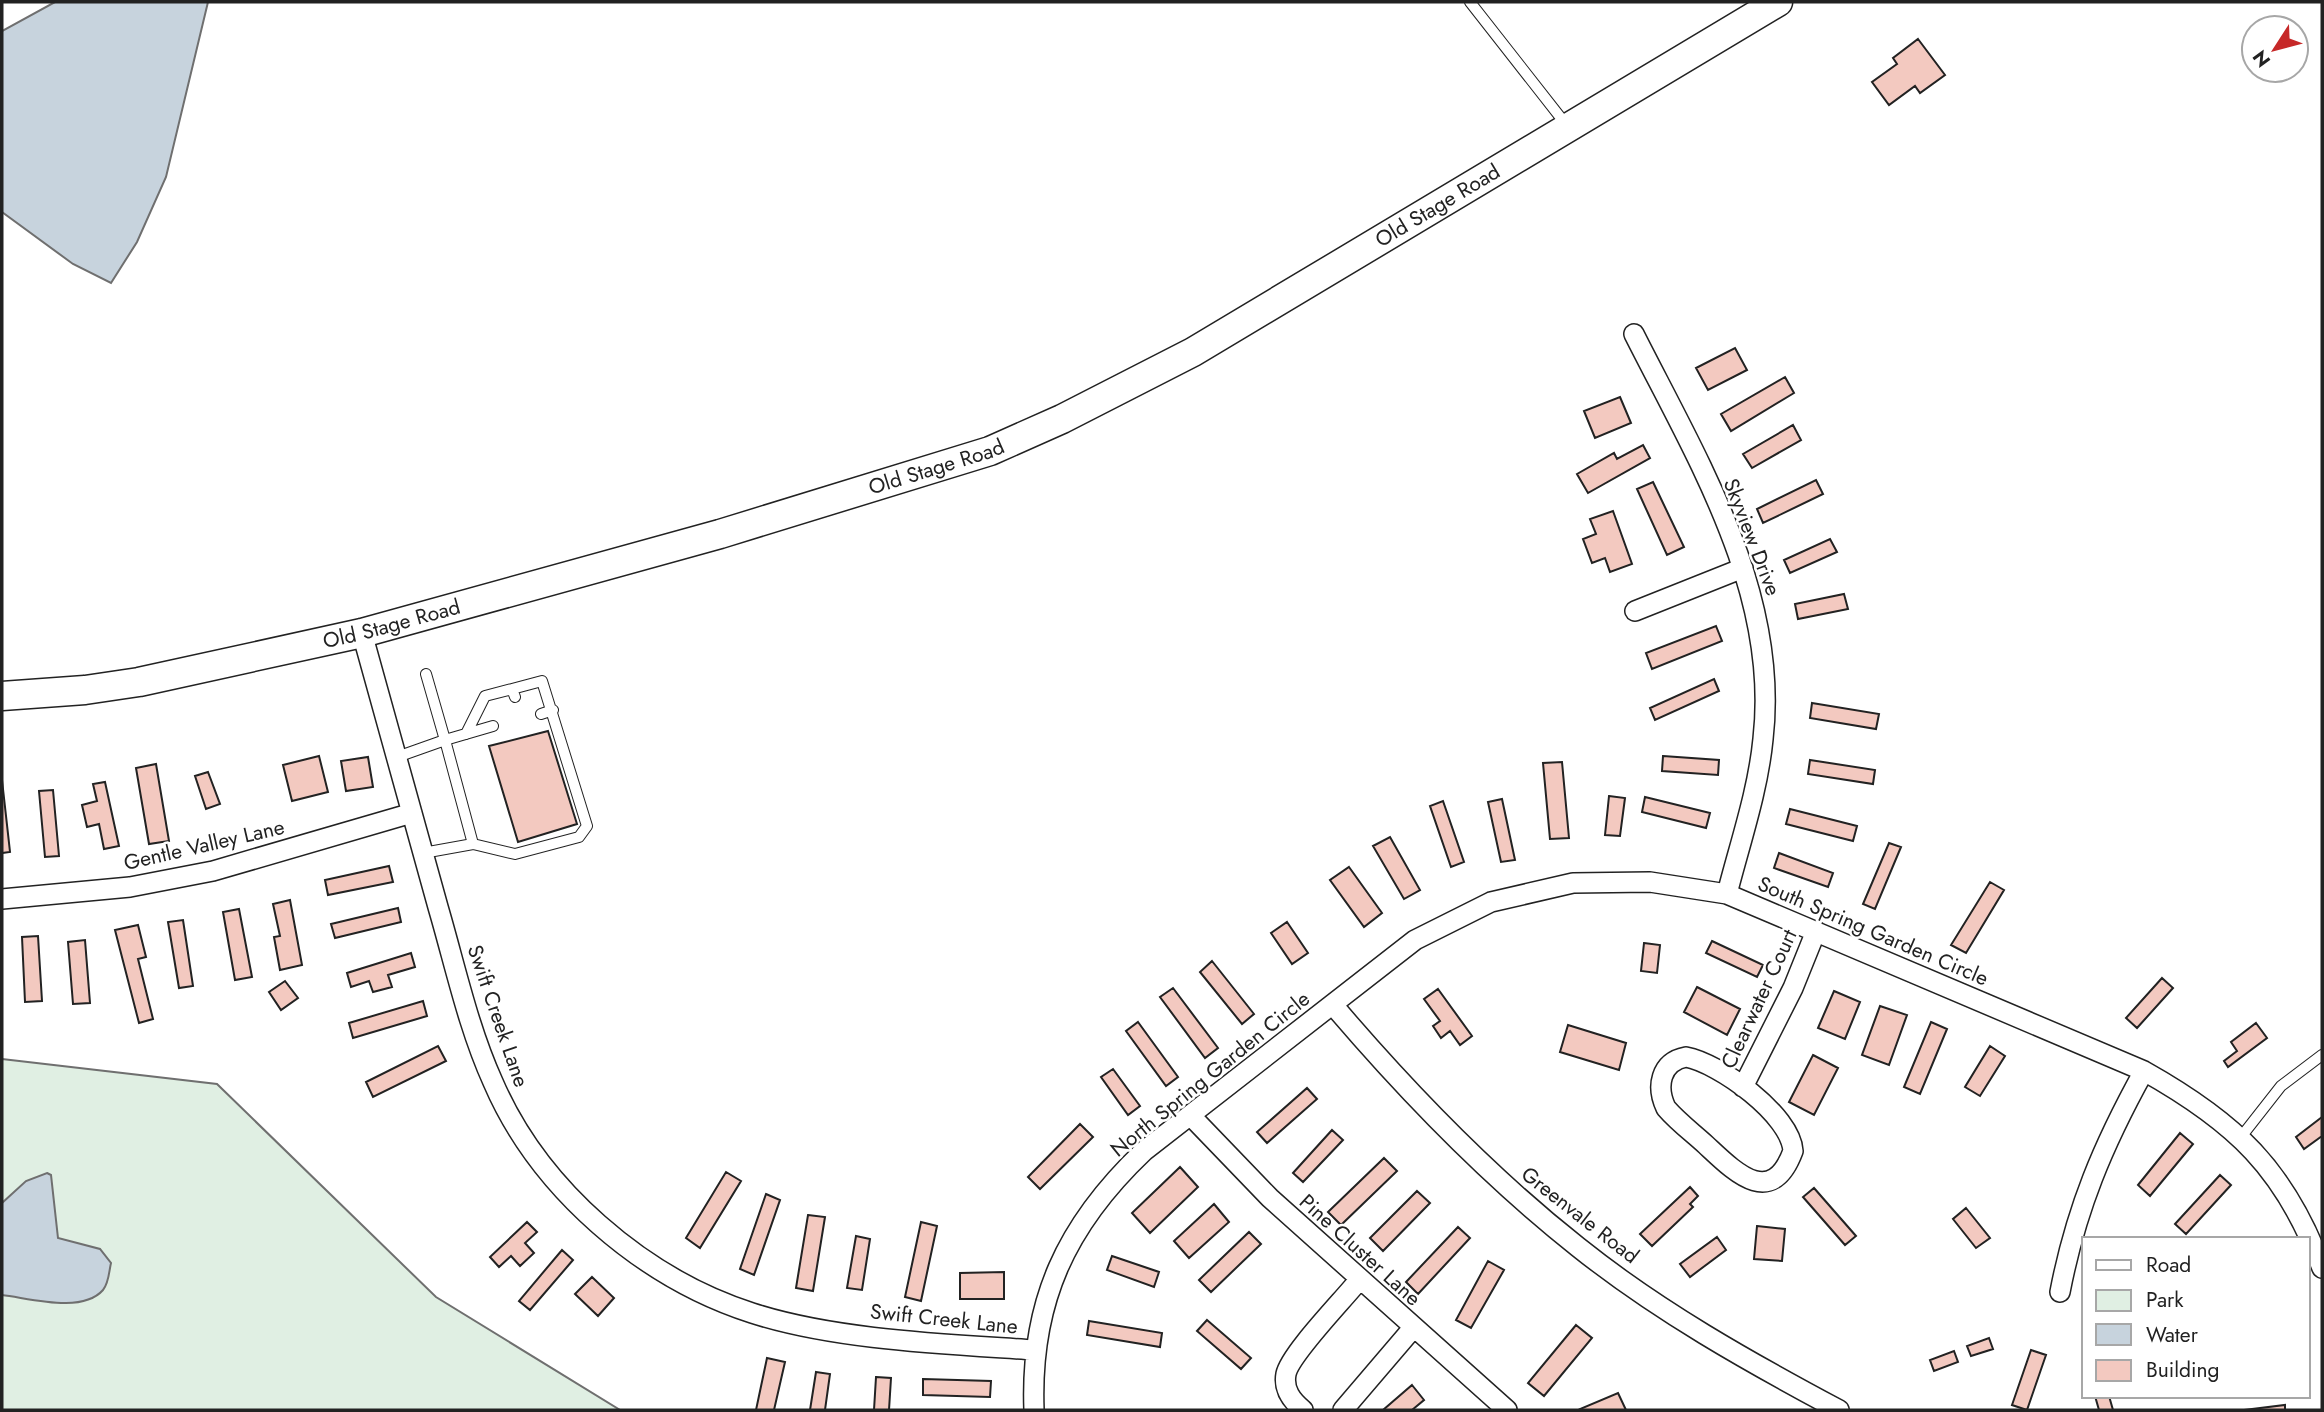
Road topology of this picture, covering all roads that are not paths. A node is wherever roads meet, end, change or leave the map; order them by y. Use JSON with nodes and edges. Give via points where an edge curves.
{"nodes":[{"id":1,"x":1470,"y":2,"type":"edge"},
{"id":2,"x":1778,"y":2,"type":"edge"},
{"id":3,"x":1568,"y":127,"type":"junction"},
{"id":4,"x":1634,"y":334,"type":"dead end"},
{"id":5,"x":1743,"y":568,"type":"junction"},
{"id":6,"x":1635,"y":611,"type":"dead end"},
{"id":7,"x":362,"y":632,"type":"junction"},
{"id":8,"x":426,"y":674,"type":"dead end"},
{"id":9,"x":2,"y":696,"type":"edge"},
{"id":10,"x":553,"y":710,"type":"junction"},
{"id":11,"x":541,"y":714,"type":"dead end"},
{"id":12,"x":493,"y":726,"type":"dead end"},
{"id":13,"x":466,"y":734,"type":"junction"},
{"id":14,"x":445,"y":740,"type":"junction"},
{"id":15,"x":397,"y":757,"type":"junction"},
{"id":16,"x":412,"y":813,"type":"junction"},
{"id":17,"x":473,"y":844,"type":"junction"},
{"id":18,"x":422,"y":853,"type":"junction"},
{"id":19,"x":1727,"y":894,"type":"junction"},
{"id":20,"x":2,"y":900,"type":"edge"},
{"id":21,"x":1816,"y":931,"type":"junction"},
{"id":22,"x":1333,"y":1005,"type":"junction"},
{"id":23,"x":2322,"y":1055,"type":"edge"},
{"id":24,"x":2144,"y":1071,"type":"junction"},
{"id":25,"x":1743,"y":1087,"type":"junction"},
{"id":26,"x":1191,"y":1116,"type":"junction"},
{"id":27,"x":2241,"y":1137,"type":"junction"},
{"id":28,"x":2308,"y":1237,"type":"edge"},
{"id":29,"x":2310,"y":1241,"type":"edge"},
{"id":30,"x":2322,"y":1268,"type":"edge"},
{"id":31,"x":1359,"y":1280,"type":"junction"},
{"id":32,"x":2060,"y":1292,"type":"dead end"},
{"id":33,"x":1413,"y":1328,"type":"junction"},
{"id":34,"x":1034,"y":1350,"type":"junction"},
{"id":35,"x":1034,"y":1410,"type":"edge"},
{"id":36,"x":1304,"y":1410,"type":"edge"},
{"id":37,"x":1343,"y":1410,"type":"edge"},
{"id":38,"x":1507,"y":1410,"type":"edge"},
{"id":39,"x":1839,"y":1410,"type":"edge"}],
"edges":[{"from":1,"to":3,"type":"lane"},
{"from":2,"to":3,"type":"main road","name":"Old Stage Road"},
{"from":3,"to":7,"type":"main road","name":"Old Stage Road","via":[[1193,352],[990,451],[720,534]]},
{"from":4,"to":5,"type":"street","name":"Skyview Drive"},
{"from":5,"to":6,"type":"street"},
{"from":5,"to":19,"type":"street","name":"Skyview Drive","via":[[1758,613],[1764,737]]},
{"from":7,"to":9,"type":"main road","name":"Old Stage Road","via":[[139,682]]},
{"from":7,"to":15,"type":"street","name":"Swift Creek Lane"},
{"from":8,"to":14,"type":"lane"},
{"from":10,"to":11,"type":"lane"},
{"from":10,"to":13,"type":"lane","via":[[542,681],[513,693],[485,696]]},
{"from":10,"to":17,"type":"lane","via":[[587,826],[579,837],[515,854]]},
{"from":12,"to":13,"type":"lane"},
{"from":13,"to":14,"type":"lane"},
{"from":14,"to":15,"type":"lane"},
{"from":14,"to":17,"type":"lane"},
{"from":15,"to":16,"type":"street","name":"Swift Creek Lane"},
{"from":16,"to":18,"type":"street","name":"Swift Creek Lane"},
{"from":16,"to":20,"type":"street","name":"Gentle Valley Lane","via":[[213,871],[130,887]]},
{"from":17,"to":18,"type":"lane"},
{"from":18,"to":34,"type":"street","name":"Swift Creek Lane","via":[[492,1082],[533,1151],[601,1226],[679,1282],[783,1323],[920,1342]]},
{"from":19,"to":21,"type":"street","name":"South Spring Garden Circle"},
{"from":19,"to":22,"type":"street","name":"South Spring Garden Circle","via":[[1662,883],[1611,881],[1573,883],[1501,900],[1415,940]]},
{"from":21,"to":24,"type":"street","name":"South Spring Garden Circle"},
{"from":21,"to":25,"type":"street","name":"Clearwater Court"},
{"from":22,"to":26,"type":"street","name":"North Spring Garden Circle"},
{"from":22,"to":39,"type":"street","name":"Greenvale Road","via":[[1471,1156],[1579,1248],[1699,1332]]},
{"from":23,"to":27,"type":"lane","via":[[2281,1086]]},
{"from":24,"to":27,"type":"street","name":"South Spring Garden Circle","via":[[2196,1100]]},
{"from":24,"to":32,"type":"street","via":[[2099,1159],[2072,1234]]},
{"from":25,"to":25,"type":"street","via":[[1779,1121],[1793,1142],[1791,1157],[1781,1172],[1761,1182],[1743,1179],[1671,1114],[1663,1102],[1660,1083],[1672,1062],[1686,1056],[1710,1064]]},
{"from":26,"to":31,"type":"street","name":"Pine Cluster Lane"},
{"from":26,"to":34,"type":"street","name":"North Spring Garden Circle","via":[[1112,1182],[1079,1227],[1056,1272]]},
{"from":27,"to":28,"type":"street","name":"South Spring Garden Circle","via":[[2277,1177]]},
{"from":29,"to":30,"type":"street","name":"South Spring Garden Circle"},
{"from":31,"to":33,"type":"street","name":"Pine Cluster Lane"},
{"from":31,"to":36,"type":"street","via":[[1290,1364],[1285,1386]]},
{"from":33,"to":37,"type":"street"},
{"from":33,"to":38,"type":"street","name":"Pine Cluster Lane"},
{"from":34,"to":35,"type":"street","name":"North Spring Garden Circle"}]}
